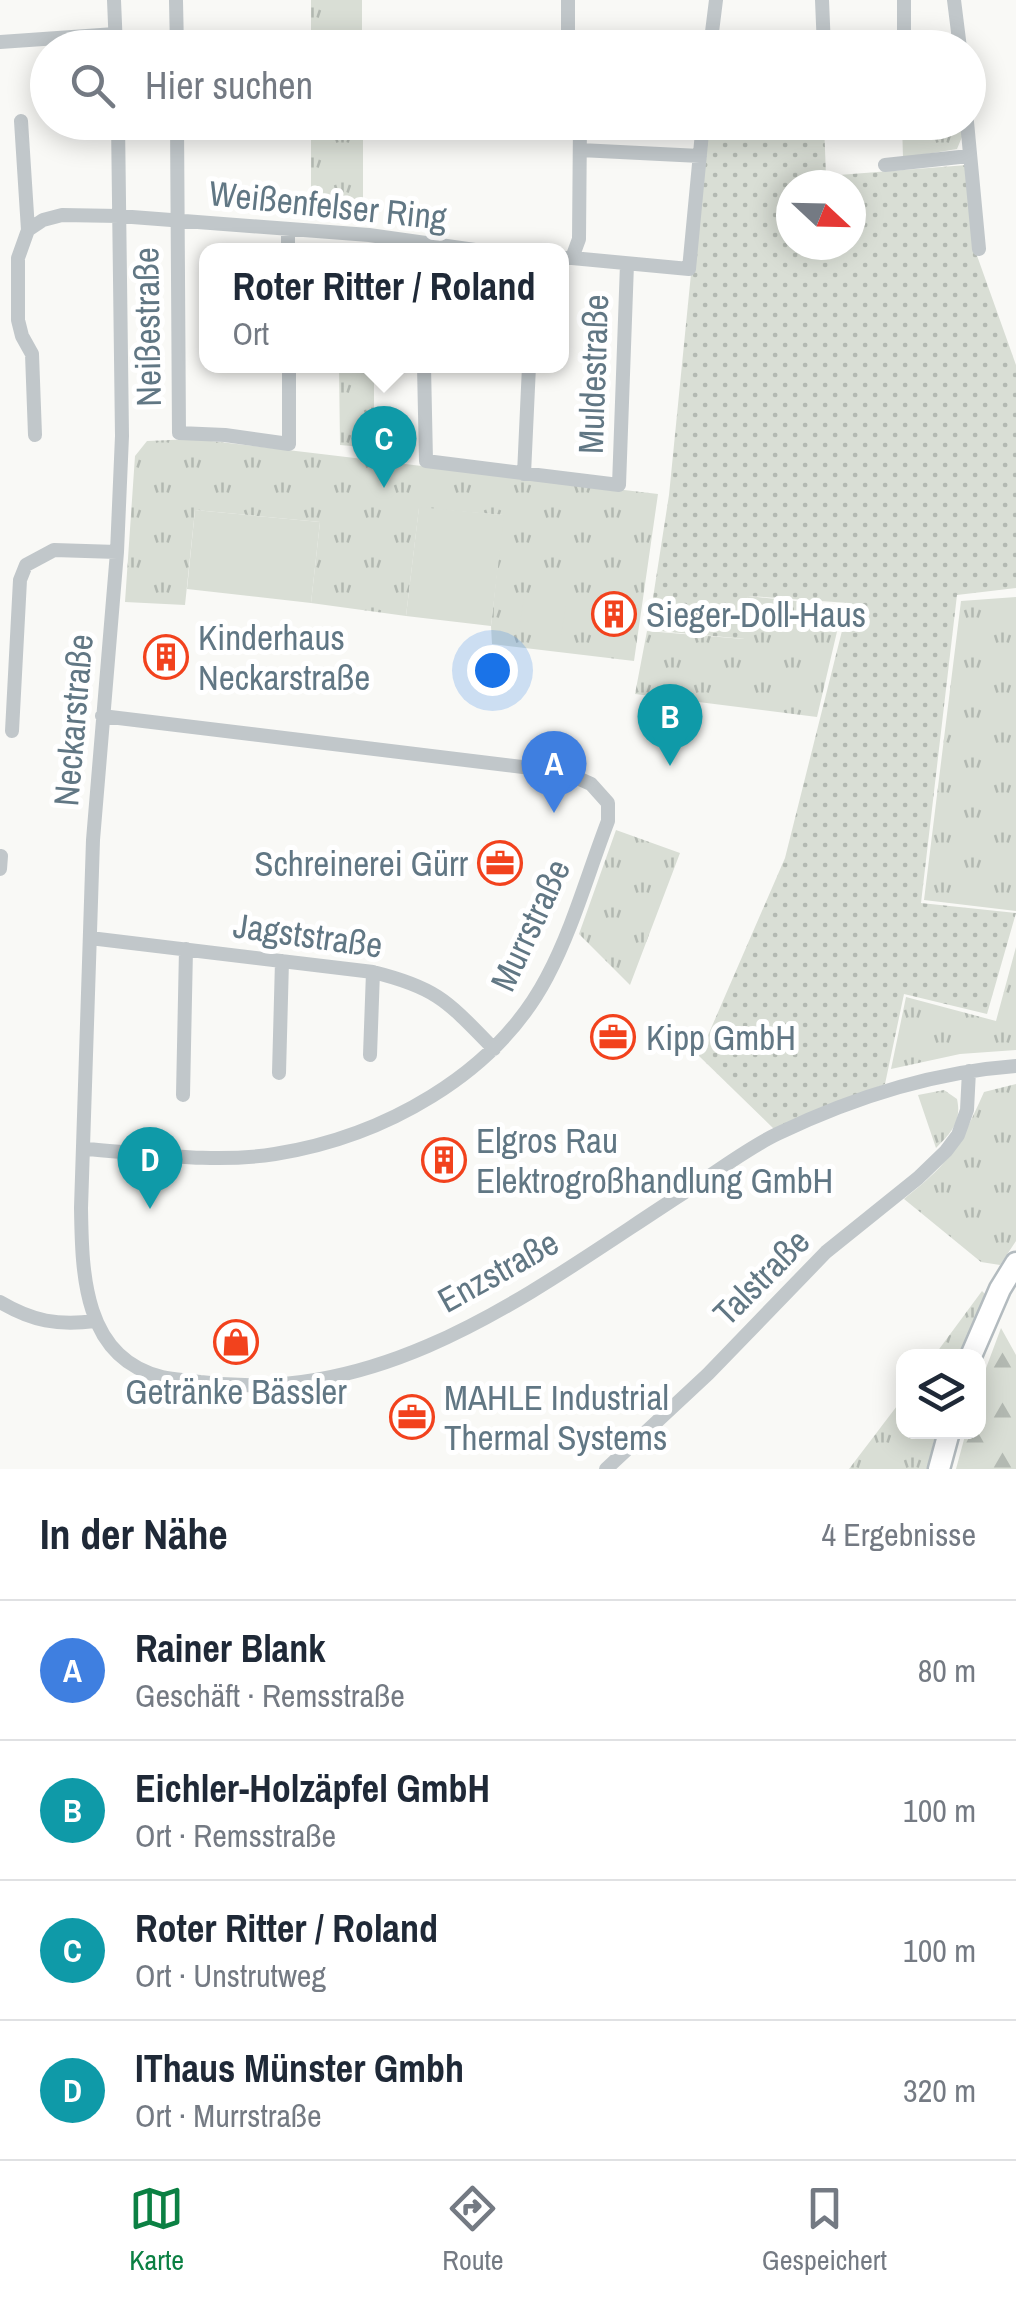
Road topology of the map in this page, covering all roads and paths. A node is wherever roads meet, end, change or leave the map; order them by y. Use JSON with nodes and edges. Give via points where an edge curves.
{"nodes":[{"id":1,"x":114,"y":0,"type":"edge"},
{"id":2,"x":568,"y":0,"type":"edge"},
{"id":3,"x":716,"y":0,"type":"edge"},
{"id":4,"x":822,"y":0,"type":"edge"},
{"id":5,"x":904,"y":0,"type":"edge"},
{"id":6,"x":954,"y":0,"type":"edge"},
{"id":7,"x":176,"y":1,"type":"edge"},
{"id":8,"x":115,"y":30,"type":"edge"},
{"id":9,"x":177,"y":30,"type":"edge"},
{"id":10,"x":568,"y":30,"type":"edge"},
{"id":11,"x":712,"y":30,"type":"edge"},
{"id":12,"x":823,"y":30,"type":"edge"},
{"id":13,"x":904,"y":30,"type":"edge"},
{"id":14,"x":958,"y":30,"type":"edge"},
{"id":15,"x":0,"y":42,"type":"edge"},
{"id":16,"x":30,"y":42,"type":"edge"},
{"id":17,"x":21,"y":121,"type":"dead end"},
{"id":18,"x":118,"y":140,"type":"edge"},
{"id":19,"x":177,"y":140,"type":"edge"},
{"id":20,"x":580,"y":140,"type":"edge"},
{"id":21,"x":701,"y":140,"type":"edge"},
{"id":22,"x":968,"y":140,"type":"edge"},
{"id":23,"x":580,"y":150,"type":"junction"},
{"id":24,"x":700,"y":156,"type":"junction"},
{"id":25,"x":969,"y":156,"type":"junction"},
{"id":26,"x":884,"y":166,"type":"dead end"},
{"id":27,"x":120,"y":216,"type":"junction"},
{"id":28,"x":176,"y":221,"type":"junction"},
{"id":29,"x":28,"y":230,"type":"junction"},
{"id":30,"x":288,"y":230,"type":"junction"},
{"id":31,"x":288,"y":243,"type":"edge"},
{"id":32,"x":405,"y":243,"type":"edge"},
{"id":33,"x":980,"y":249,"type":"dead end"},
{"id":34,"x":569,"y":255,"type":"edge"},
{"id":35,"x":569,"y":258,"type":"edge"},
{"id":36,"x":627,"y":264,"type":"junction"},
{"id":37,"x":289,"y":373,"type":"edge"},
{"id":38,"x":424,"y":373,"type":"edge"},
{"id":39,"x":528,"y":373,"type":"edge"},
{"id":40,"x":35,"y":436,"type":"dead end"},
{"id":41,"x":524,"y":474,"type":"junction"},
{"id":42,"x":117,"y":552,"type":"junction"},
{"id":43,"x":102,"y":716,"type":"junction"},
{"id":44,"x":12,"y":731,"type":"dead end"},
{"id":45,"x":90,"y":938,"type":"junction"},
{"id":46,"x":186,"y":949,"type":"junction"},
{"id":47,"x":282,"y":961,"type":"junction"},
{"id":48,"x":373,"y":972,"type":"junction"},
{"id":49,"x":494,"y":1048,"type":"junction"},
{"id":50,"x":370,"y":1056,"type":"dead end"},
{"id":51,"x":1016,"y":1066,"type":"edge"},
{"id":52,"x":970,"y":1071,"type":"junction"},
{"id":53,"x":279,"y":1072,"type":"dead end"},
{"id":54,"x":183,"y":1095,"type":"dead end"},
{"id":55,"x":84,"y":1149,"type":"junction"},
{"id":56,"x":1016,"y":1263,"type":"edge"},
{"id":57,"x":0,"y":1302,"type":"edge"},
{"id":58,"x":95,"y":1321,"type":"junction"},
{"id":59,"x":975,"y":1349,"type":"edge"},
{"id":60,"x":947,"y":1439,"type":"edge"},
{"id":61,"x":606,"y":1469,"type":"edge"},
{"id":62,"x":939,"y":1469,"type":"edge"}],
"edges":[{"from":1,"to":8,"type":"street"},
{"from":2,"to":10,"type":"street"},
{"from":3,"to":11,"type":"street"},
{"from":4,"to":12,"type":"street"},
{"from":5,"to":13,"type":"street"},
{"from":6,"to":14,"type":"street"},
{"from":7,"to":9,"type":"street"},
{"from":15,"to":16,"type":"street"},
{"from":17,"to":29,"type":"street"},
{"from":18,"to":27,"type":"street","name":"Neckarstraße"},
{"from":19,"to":28,"type":"street","name":"Weißenfelser Ring"},
{"from":20,"to":23,"type":"street"},
{"from":21,"to":24,"type":"street"},
{"from":22,"to":25,"type":"street"},
{"from":23,"to":24,"type":"street"},
{"from":23,"to":34,"type":"street","via":[[579,240]]},
{"from":24,"to":36,"type":"street","via":[[689,270]]},
{"from":25,"to":26,"type":"street"},
{"from":25,"to":33,"type":"street"},
{"from":27,"to":28,"type":"street","name":"Weißenfelser Ring"},
{"from":27,"to":29,"type":"street","name":"Weißenfelser Ring","via":[[62,214]]},
{"from":27,"to":42,"type":"street","name":"Neckarstraße"},
{"from":28,"to":30,"type":"street","name":"Weißenfelser Ring"},
{"from":28,"to":37,"type":"street","name":"Neißestraße","via":[[179,433],[289,444]]},
{"from":29,"to":40,"type":"street","via":[[18,258],[18,320],[32,354]]},
{"from":30,"to":31,"type":"street"},
{"from":30,"to":32,"type":"street","name":"Weißenfelser Ring"},
{"from":35,"to":36,"type":"street"},
{"from":36,"to":41,"type":"street","name":"Muldestraße","via":[[619,485]]},
{"from":38,"to":41,"type":"street","via":[[426,461]]},
{"from":39,"to":41,"type":"street"},
{"from":42,"to":43,"type":"street","name":"Neckarstraße"},
{"from":42,"to":44,"type":"street","via":[[54,550],[26,565]]},
{"from":43,"to":45,"type":"street","name":"Neckarstraße"},
{"from":43,"to":49,"type":"street","name":"Murrstraße","via":[[543,768],[591,784],[608,803],[608,821],[546,978]]},
{"from":45,"to":46,"type":"street","name":"Jagststraße"},
{"from":45,"to":55,"type":"street","name":"Neckarstraße"},
{"from":46,"to":47,"type":"street","name":"Jagststraße"},
{"from":46,"to":54,"type":"street"},
{"from":47,"to":48,"type":"street","name":"Jagststraße"},
{"from":47,"to":53,"type":"street"},
{"from":48,"to":49,"type":"street","name":"Jagststraße","via":[[438,994]]},
{"from":48,"to":50,"type":"street"},
{"from":49,"to":55,"type":"street","name":"Murrstraße","via":[[457,1081],[400,1113],[318,1144],[255,1155]]},
{"from":51,"to":52,"type":"street","name":"Enzstraße"},
{"from":52,"to":58,"type":"street","name":"Enzstraße","via":[[922,1079],[775,1134],[510,1306],[376,1368],[299,1384],[235,1387],[160,1377],[118,1353]]},
{"from":52,"to":61,"type":"street","name":"Talstraße","via":[[967,1110],[946,1151],[826,1252]]},
{"from":55,"to":58,"type":"street","name":"Neckarstraße","via":[[82,1262]]},
{"from":56,"to":59,"type":"main road"},
{"from":57,"to":58,"type":"street","via":[[42,1322]]},
{"from":60,"to":62,"type":"main road"}]}
